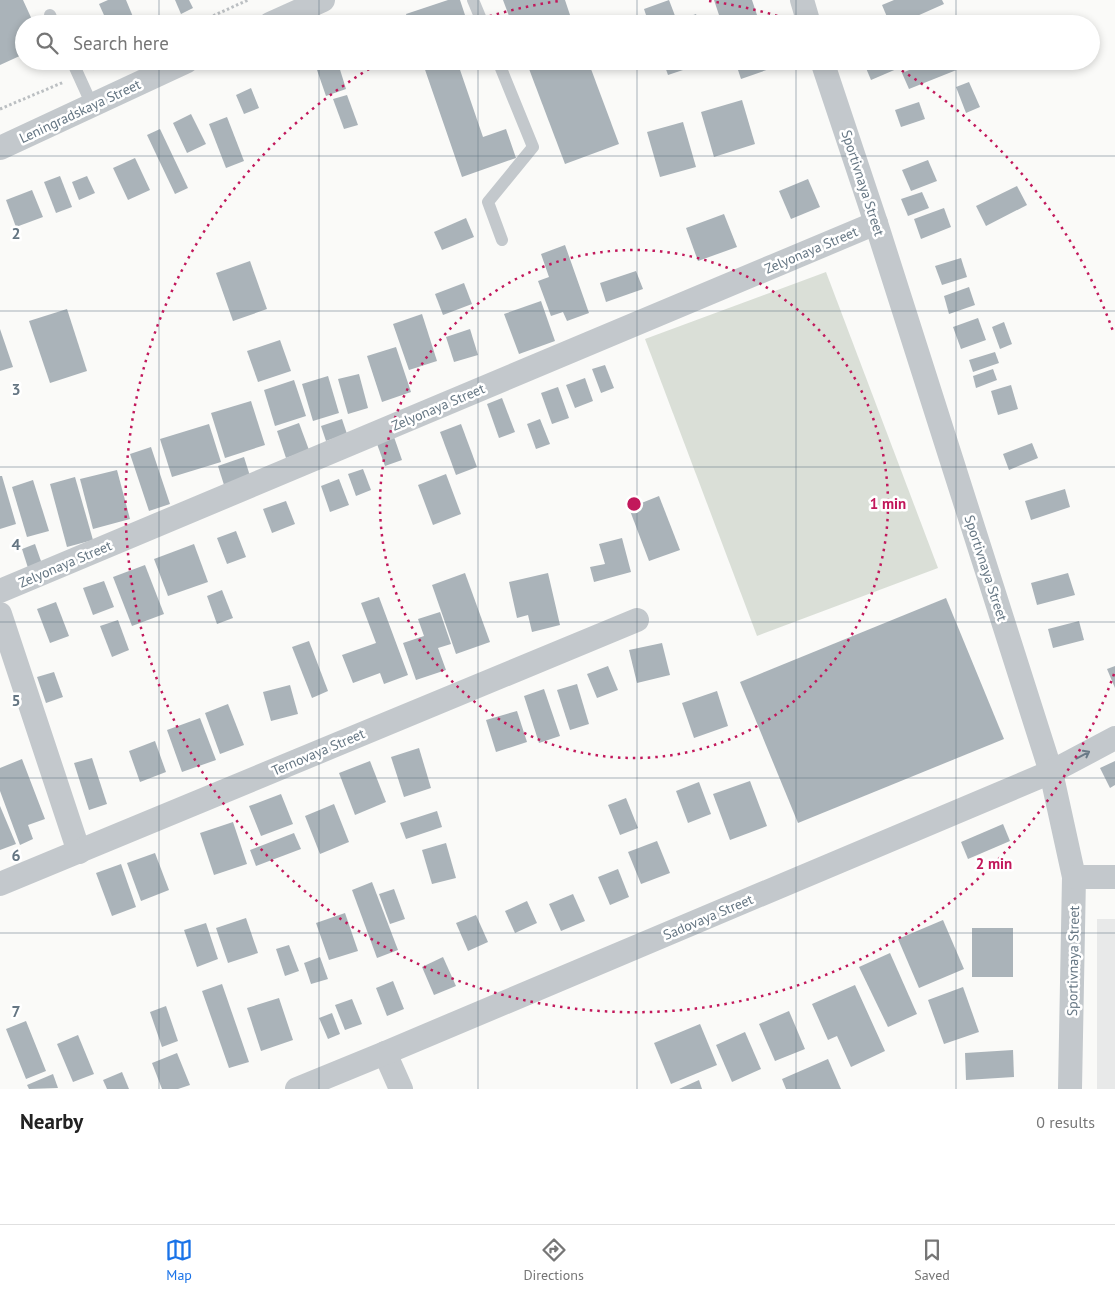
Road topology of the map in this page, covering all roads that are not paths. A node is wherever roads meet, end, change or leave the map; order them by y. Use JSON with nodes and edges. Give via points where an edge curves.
{"nodes":[{"id":1,"x":323,"y":0,"type":"edge"},
{"id":2,"x":473,"y":0,"type":"edge"},
{"id":3,"x":802,"y":0,"type":"edge"},
{"id":4,"x":290,"y":15,"type":"edge"},
{"id":5,"x":479,"y":15,"type":"edge"},
{"id":6,"x":807,"y":15,"type":"edge"},
{"id":7,"x":76,"y":70,"type":"edge"},
{"id":8,"x":168,"y":70,"type":"edge"},
{"id":9,"x":502,"y":70,"type":"edge"},
{"id":10,"x":825,"y":70,"type":"edge"},
{"id":11,"x":92,"y":105,"type":"junction"},
{"id":12,"x":0,"y":148,"type":"edge"},
{"id":13,"x":876,"y":223,"type":"junction"},
{"id":14,"x":502,"y":240,"type":"dead end"},
{"id":15,"x":0,"y":591,"type":"edge"},
{"id":16,"x":0,"y":614,"type":"edge"},
{"id":17,"x":637,"y":620,"type":"dead end"},
{"id":18,"x":1115,"y":738,"type":"edge"},
{"id":19,"x":1051,"y":772,"type":"junction"},
{"id":20,"x":79,"y":852,"type":"junction"},
{"id":21,"x":1074,"y":877,"type":"junction"},
{"id":22,"x":1115,"y":877,"type":"edge"},
{"id":23,"x":0,"y":884,"type":"edge"},
{"id":24,"x":385,"y":1054,"type":"junction"},
{"id":25,"x":297,"y":1089,"type":"edge"},
{"id":26,"x":401,"y":1089,"type":"edge"},
{"id":27,"x":1070,"y":1089,"type":"edge"}],
"edges":[{"from":1,"to":4,"type":"street"},
{"from":2,"to":5,"type":"lane"},
{"from":3,"to":6,"type":"street"},
{"from":7,"to":11,"type":"lane"},
{"from":8,"to":11,"type":"street","name":"Leningradskaya Street"},
{"from":9,"to":14,"type":"lane","via":[[533,148],[488,202]]},
{"from":10,"to":13,"type":"street","name":"Sportivnaya Street"},
{"from":11,"to":12,"type":"street","name":"Leningradskaya Street"},
{"from":13,"to":15,"type":"street","name":"Zelyonaya Street"},
{"from":13,"to":19,"type":"street","name":"Sportivnaya Street"},
{"from":16,"to":20,"type":"street"},
{"from":17,"to":20,"type":"street","name":"Ternovaya Street"},
{"from":19,"to":18,"type":"street","name":"Sadovaya Street","one_way":true},
{"from":19,"to":21,"type":"street","name":"Sportivnaya Street"},
{"from":19,"to":24,"type":"street","name":"Sadovaya Street"},
{"from":20,"to":23,"type":"street","name":"Ternovaya Street"},
{"from":21,"to":22,"type":"street"},
{"from":21,"to":27,"type":"street","name":"Sportivnaya Street"},
{"from":24,"to":25,"type":"street","name":"Sadovaya Street"},
{"from":24,"to":26,"type":"street"}]}
